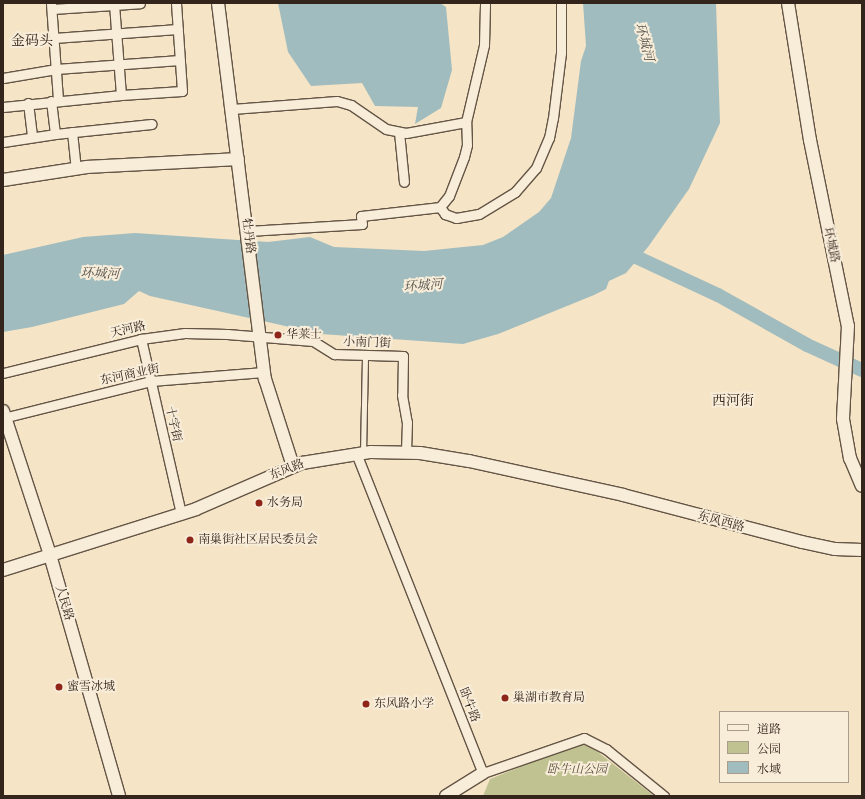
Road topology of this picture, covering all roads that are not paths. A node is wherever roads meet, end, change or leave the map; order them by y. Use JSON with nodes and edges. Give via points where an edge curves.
{"nodes":[{"id":1,"x":140,"y":3,"type":"edge"},
{"id":2,"x":176,"y":3,"type":"edge"},
{"id":3,"x":218,"y":3,"type":"edge"},
{"id":4,"x":485,"y":3,"type":"edge"},
{"id":5,"x":561,"y":3,"type":"edge"},
{"id":6,"x":788,"y":3,"type":"edge"},
{"id":7,"x":114,"y":5,"type":"junction"},
{"id":8,"x":52,"y":6,"type":"edge"},
{"id":9,"x":178,"y":29,"type":"junction"},
{"id":10,"x":116,"y":33,"type":"junction"},
{"id":11,"x":54,"y":38,"type":"junction"},
{"id":12,"x":180,"y":60,"type":"junction"},
{"id":13,"x":119,"y":64,"type":"junction"},
{"id":14,"x":56,"y":69,"type":"junction"},
{"id":15,"x":3,"y":78,"type":"edge"},
{"id":16,"x":121,"y":95,"type":"junction"},
{"id":17,"x":54,"y":101,"type":"junction"},
{"id":18,"x":28,"y":104,"type":"junction"},
{"id":19,"x":3,"y":107,"type":"edge"},
{"id":20,"x":232,"y":109,"type":"junction"},
{"id":21,"x":466,"y":122,"type":"junction"},
{"id":22,"x":151,"y":124,"type":"dead end"},
{"id":23,"x":72,"y":132,"type":"junction"},
{"id":24,"x":399,"y":132,"type":"junction"},
{"id":25,"x":54,"y":134,"type":"junction"},
{"id":26,"x":32,"y":137,"type":"junction"},
{"id":27,"x":3,"y":142,"type":"edge"},
{"id":28,"x":238,"y":159,"type":"junction"},
{"id":29,"x":76,"y":168,"type":"junction"},
{"id":30,"x":3,"y":180,"type":"edge"},
{"id":31,"x":404,"y":182,"type":"dead end"},
{"id":32,"x":440,"y":207,"type":"junction"},
{"id":33,"x":248,"y":231,"type":"junction"},
{"id":34,"x":261,"y":333,"type":"junction"},
{"id":35,"x":141,"y":339,"type":"junction"},
{"id":36,"x":365,"y":354,"type":"junction"},
{"id":37,"x":264,"y":372,"type":"junction"},
{"id":38,"x":3,"y":373,"type":"edge"},
{"id":39,"x":151,"y":381,"type":"junction"},
{"id":40,"x":4,"y":416,"type":"edge"},
{"id":41,"x":406,"y":452,"type":"junction"},
{"id":42,"x":360,"y":453,"type":"junction"},
{"id":43,"x":292,"y":466,"type":"junction"},
{"id":44,"x":582,"y":486,"type":"joint"},
{"id":45,"x":862,"y":486,"type":"edge"},
{"id":46,"x":181,"y":514,"type":"junction"},
{"id":47,"x":862,"y":550,"type":"edge"},
{"id":48,"x":50,"y":555,"type":"junction"},
{"id":49,"x":3,"y":570,"type":"edge"},
{"id":50,"x":483,"y":774,"type":"junction"},
{"id":51,"x":119,"y":796,"type":"edge"},
{"id":52,"x":446,"y":796,"type":"edge"},
{"id":53,"x":664,"y":796,"type":"edge"}],
"edges":[{"from":1,"to":7,"type":"street"},
{"from":2,"to":9,"type":"street"},
{"from":3,"to":20,"type":"street","name":"牡丹路"},
{"from":4,"to":21,"type":"street","via":[[484,45]]},
{"from":5,"to":32,"type":"street","via":[[561,53],[553,118],[549,138],[536,168],[515,192],[479,214],[452,217]]},
{"from":6,"to":45,"type":"street","name":"环城路","via":[[810,140],[848,326],[843,395],[845,436],[853,466]]},
{"from":7,"to":8,"type":"street"},
{"from":7,"to":10,"type":"street"},
{"from":8,"to":11,"type":"street"},
{"from":9,"to":10,"type":"street"},
{"from":9,"to":12,"type":"street"},
{"from":10,"to":11,"type":"street"},
{"from":10,"to":13,"type":"street"},
{"from":11,"to":14,"type":"street"},
{"from":12,"to":13,"type":"street"},
{"from":12,"to":16,"type":"street","via":[[182,91]]},
{"from":13,"to":14,"type":"street"},
{"from":13,"to":16,"type":"street"},
{"from":14,"to":15,"type":"street"},
{"from":14,"to":17,"type":"street"},
{"from":16,"to":17,"type":"street"},
{"from":17,"to":18,"type":"street"},
{"from":17,"to":25,"type":"street"},
{"from":18,"to":19,"type":"street"},
{"from":18,"to":26,"type":"street"},
{"from":20,"to":24,"type":"street","via":[[337,101],[351,105],[380,126]]},
{"from":20,"to":28,"type":"street","name":"牡丹路"},
{"from":21,"to":24,"type":"street","via":[[424,132]]},
{"from":21,"to":32,"type":"street","via":[[464,157],[449,196]]},
{"from":22,"to":23,"type":"street"},
{"from":23,"to":25,"type":"street"},
{"from":23,"to":29,"type":"street"},
{"from":24,"to":31,"type":"street"},
{"from":25,"to":26,"type":"street"},
{"from":26,"to":27,"type":"street"},
{"from":28,"to":29,"type":"street"},
{"from":28,"to":33,"type":"street","name":"牡丹路"},
{"from":29,"to":30,"type":"street"},
{"from":32,"to":33,"type":"street","via":[[361,216],[362,224]]},
{"from":33,"to":34,"type":"street","name":"牡丹路"},
{"from":34,"to":35,"type":"street","name":"天河路","via":[[204,333]]},
{"from":34,"to":36,"type":"street","name":"小南门街","via":[[316,342],[334,354]]},
{"from":34,"to":37,"type":"street","name":"牡丹路"},
{"from":35,"to":38,"type":"street","name":"天河路"},
{"from":35,"to":39,"type":"street","name":"十字街"},
{"from":36,"to":41,"type":"street","name":"小南门街","via":[[403,356],[402,395],[407,422]]},
{"from":36,"to":42,"type":"lane"},
{"from":37,"to":39,"type":"street","name":"东河商业街"},
{"from":37,"to":43,"type":"street","name":"牡丹路","via":[[268,396]]},
{"from":39,"to":40,"type":"street","name":"东河商业街"},
{"from":39,"to":46,"type":"street","name":"十字街"},
{"from":40,"to":48,"type":"street","name":"人民路"},
{"from":41,"to":42,"type":"street","name":"东风路"},
{"from":41,"to":44,"type":"street","name":"东风路","via":[[468,461]]},
{"from":42,"to":43,"type":"street","name":"东风路","via":[[320,458]]},
{"from":42,"to":50,"type":"street","name":"卧牛路"},
{"from":43,"to":46,"type":"street","name":"东风路"},
{"from":44,"to":47,"type":"street","name":"东风西路","via":[[802,542],[835,549]]},
{"from":46,"to":48,"type":"street","name":"东风路"},
{"from":48,"to":49,"type":"street","name":"东风路"},
{"from":48,"to":51,"type":"street","name":"人民路"},
{"from":50,"to":52,"type":"street"},
{"from":50,"to":53,"type":"street","via":[[584,738],[598,744]]}]}
